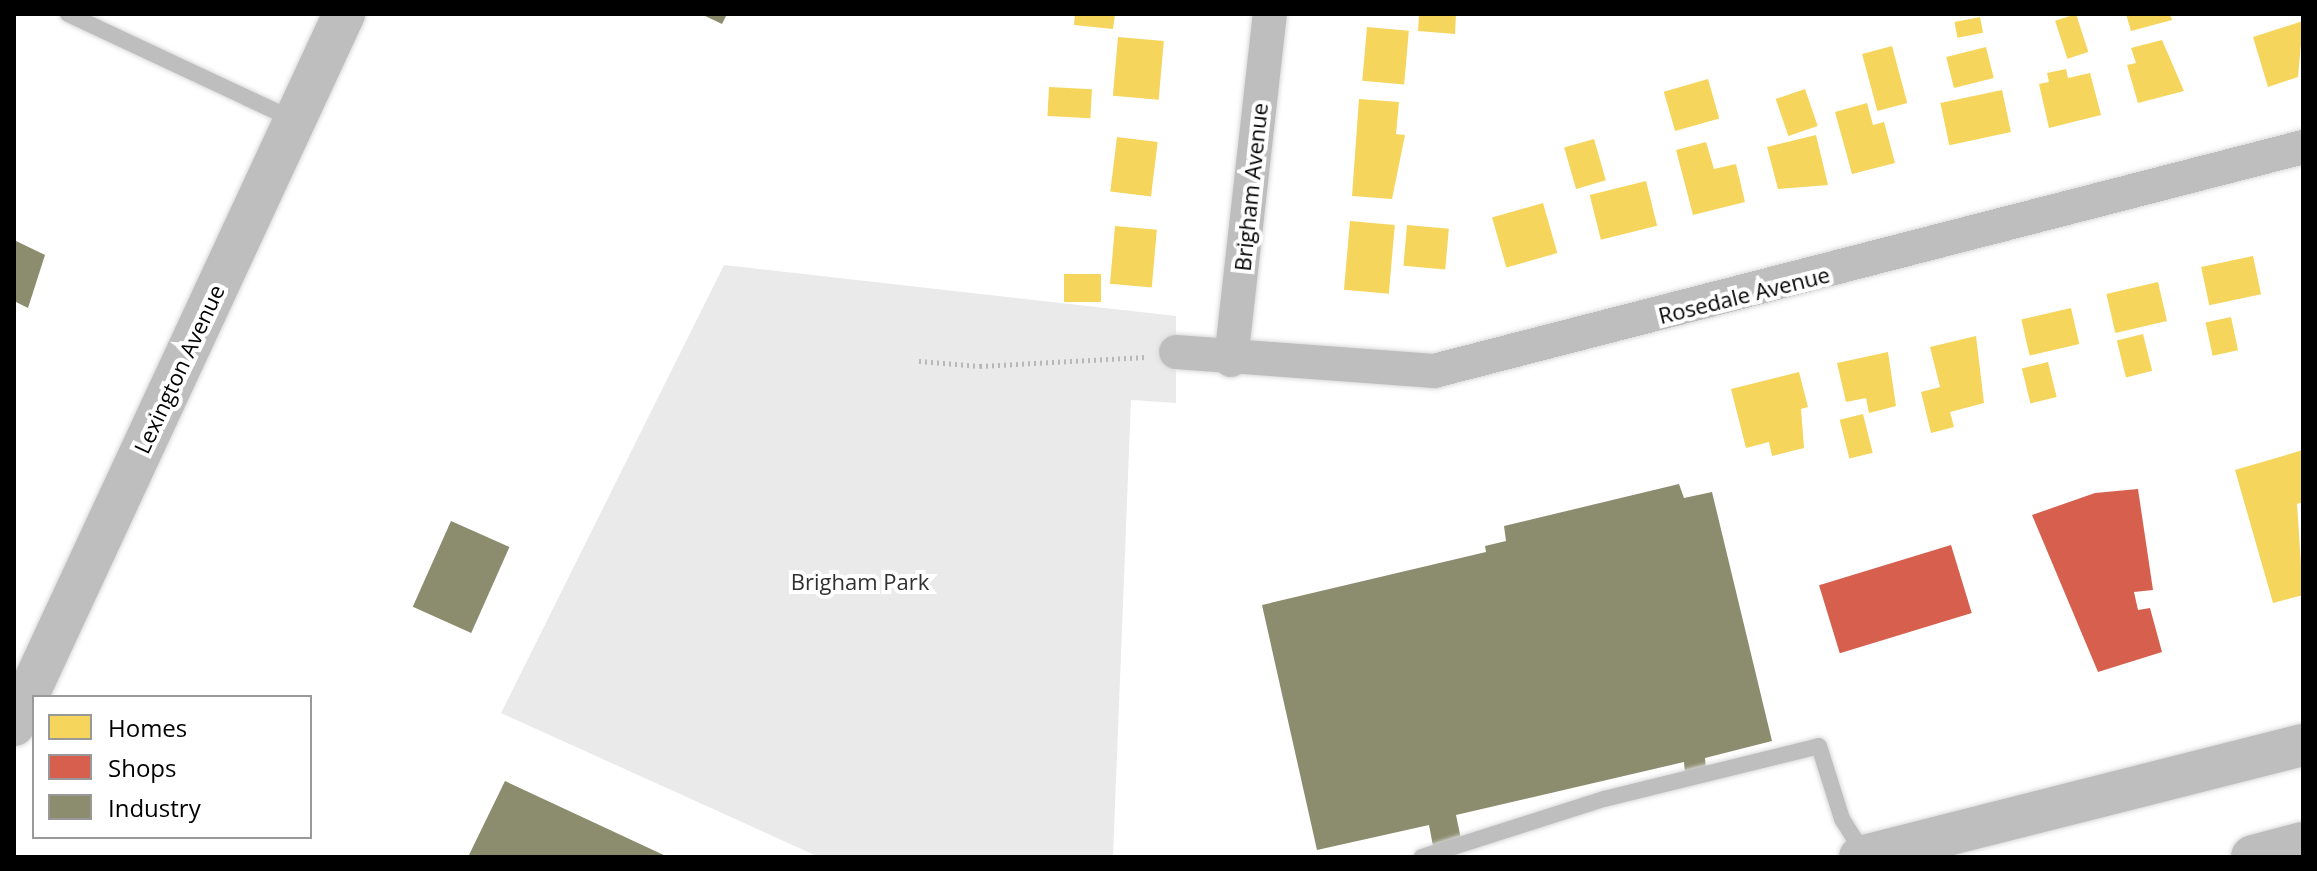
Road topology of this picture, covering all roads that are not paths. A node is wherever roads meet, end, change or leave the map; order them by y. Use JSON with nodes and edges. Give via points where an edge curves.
{"nodes":[{"id":1,"x":68,"y":14,"type":"edge"},
{"id":2,"x":344,"y":14,"type":"edge"},
{"id":3,"x":1270,"y":14,"type":"edge"},
{"id":4,"x":295,"y":120,"type":"junction"},
{"id":5,"x":2303,"y":147,"type":"edge"},
{"id":6,"x":1176,"y":352,"type":"road end"},
{"id":7,"x":1231,"y":360,"type":"junction"},
{"id":8,"x":14,"y":725,"type":"edge"},
{"id":9,"x":2303,"y":745,"type":"edge"},
{"id":10,"x":2303,"y":844,"type":"edge"},
{"id":11,"x":1863,"y":856,"type":"edge"},
{"id":12,"x":1422,"y":857,"type":"edge"},
{"id":13,"x":2253,"y":857,"type":"edge"}],
"edges":[{"from":1,"to":4,"type":"lane"},
{"from":2,"to":4,"type":"street","name":"Lexington Avenue"},
{"from":3,"to":7,"type":"street","name":"Brigham Avenue"},
{"from":4,"to":8,"type":"street","name":"Lexington Avenue"},
{"from":5,"to":7,"type":"street","name":"Rosedale Avenue","via":[[1470,364],[1407,373]]},
{"from":6,"to":7,"type":"street","name":"Rosedale Avenue"},
{"from":9,"to":11,"type":"street"},
{"from":10,"to":13,"type":"main road"},
{"from":11,"to":12,"type":"lane","via":[[1842,819],[1819,746],[1604,799]]}]}
